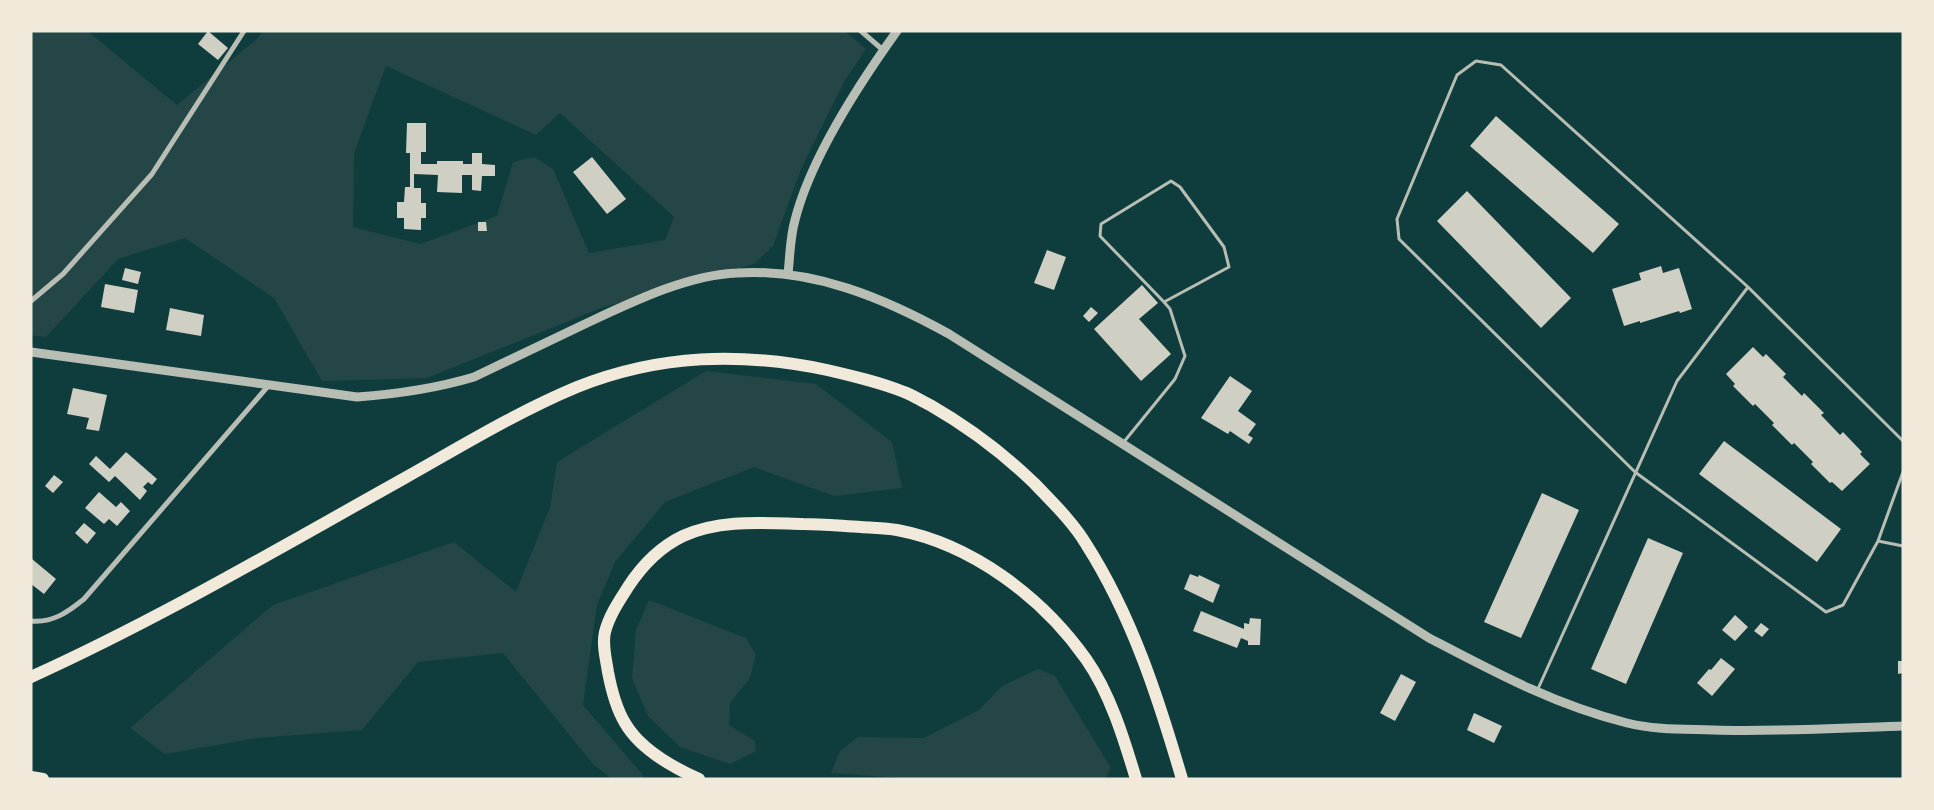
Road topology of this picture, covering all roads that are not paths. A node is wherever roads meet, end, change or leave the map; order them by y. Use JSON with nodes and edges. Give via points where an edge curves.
{"nodes":[{"id":1,"x":244,"y":31,"type":"edge"},
{"id":2,"x":861,"y":31,"type":"edge"},
{"id":3,"x":897,"y":31,"type":"edge"},
{"id":4,"x":883,"y":50,"type":"junction"},
{"id":5,"x":788,"y":274,"type":"junction"},
{"id":6,"x":1748,"y":287,"type":"junction"},
{"id":7,"x":31,"y":301,"type":"edge"},
{"id":8,"x":1164,"y":302,"type":"junction"},
{"id":9,"x":31,"y":352,"type":"edge"},
{"id":10,"x":269,"y":384,"type":"junction"},
{"id":11,"x":1903,"y":441,"type":"edge"},
{"id":12,"x":1123,"y":444,"type":"junction"},
{"id":13,"x":1635,"y":472,"type":"junction"},
{"id":14,"x":1903,"y":472,"type":"edge"},
{"id":15,"x":1878,"y":541,"type":"junction"},
{"id":16,"x":1903,"y":546,"type":"edge"},
{"id":17,"x":31,"y":621,"type":"edge"},
{"id":18,"x":31,"y":677,"type":"edge"},
{"id":19,"x":1537,"y":692,"type":"junction"},
{"id":20,"x":1903,"y":726,"type":"edge"},
{"id":21,"x":31,"y":777,"type":"edge"},
{"id":22,"x":43,"y":779,"type":"edge"},
{"id":23,"x":699,"y":779,"type":"edge"},
{"id":24,"x":1136,"y":779,"type":"edge"},
{"id":25,"x":1182,"y":779,"type":"edge"}],
"edges":[{"from":1,"to":7,"type":"street","via":[[152,174],[63,274]]},
{"from":2,"to":4,"type":"street"},
{"from":3,"to":4,"type":"street"},
{"from":4,"to":5,"type":"street","via":[[848,105],[815,168],[795,221]]},
{"from":5,"to":10,"type":"street","via":[[736,272],[646,296],[474,377],[444,386],[404,394],[357,397]]},
{"from":5,"to":12,"type":"street","via":[[826,281],[912,313]]},
{"from":6,"to":11,"type":"lane"},
{"from":6,"to":13,"type":"lane","via":[[1676,381]]},
{"from":6,"to":13,"type":"lane","via":[[1501,65],[1476,62],[1457,75],[1397,219],[1399,238]]},
{"from":8,"to":8,"type":"lane","via":[[1100,236],[1101,224],[1171,181],[1180,187],[1224,247],[1229,267]]},
{"from":8,"to":12,"type":"lane","via":[[1170,309],[1185,356],[1175,379]]},
{"from":9,"to":10,"type":"street"},
{"from":10,"to":17,"type":"street","via":[[84,599],[64,615],[51,620]]},
{"from":12,"to":19,"type":"street","via":[[1429,638],[1511,682]]},
{"from":13,"to":15,"type":"lane","via":[[1826,612],[1843,605]]},
{"from":13,"to":19,"type":"lane"},
{"from":14,"to":15,"type":"lane"},
{"from":15,"to":16,"type":"lane"},
{"from":18,"to":25,"type":"highway","via":[[175,605],[522,414],[577,388],[657,363],[755,359],[861,378],[906,392],[958,421],[1005,455],[1049,498],[1085,541],[1124,612],[1147,668]]},
{"from":19,"to":20,"type":"street","via":[[1628,723],[1664,729],[1746,731]]},
{"from":21,"to":22,"type":"highway"},
{"from":23,"to":24,"type":"highway","via":[[662,759],[625,724],[609,679],[605,633],[635,577],[659,552],[708,527],[738,523],[896,530],[932,540],[979,560],[1016,586],[1054,620],[1087,660],[1108,701]]}]}
